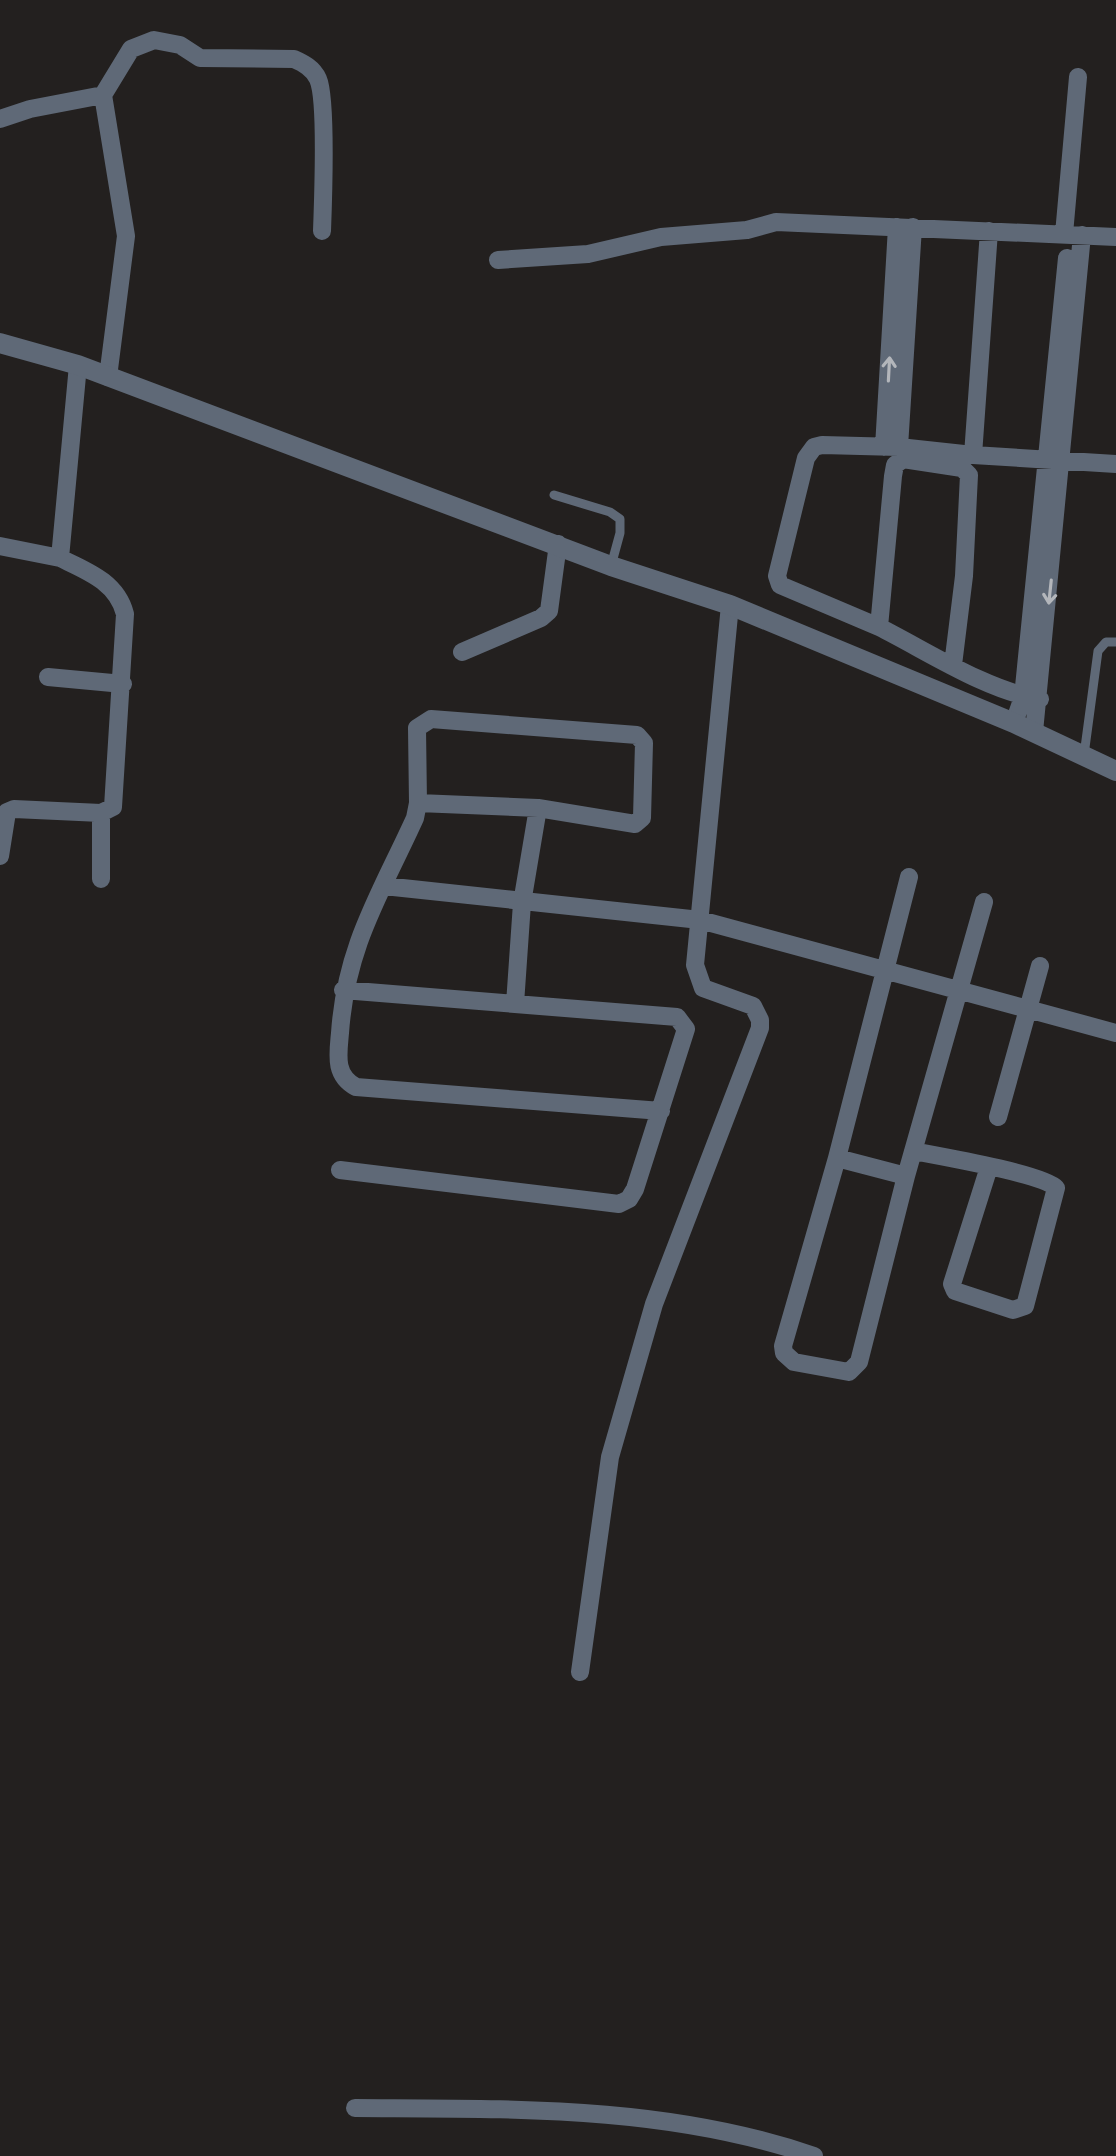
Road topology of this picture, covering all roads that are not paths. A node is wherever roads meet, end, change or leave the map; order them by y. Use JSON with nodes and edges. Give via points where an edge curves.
{"nodes":[{"id":1,"x":1078,"y":77,"type":"dead end"},
{"id":2,"x":103,"y":95,"type":"junction"},
{"id":3,"x":0,"y":119,"type":"edge"},
{"id":4,"x":905,"y":227,"type":"junction"},
{"id":5,"x":322,"y":231,"type":"dead end"},
{"id":6,"x":989,"y":231,"type":"junction"},
{"id":7,"x":1072,"y":234,"type":"junction"},
{"id":8,"x":1116,"y":237,"type":"edge"},
{"id":9,"x":498,"y":260,"type":"dead end"},
{"id":10,"x":1,"y":347,"type":"edge"},
{"id":11,"x":78,"y":365,"type":"junction"},
{"id":12,"x":108,"y":377,"type":"junction"},
{"id":13,"x":892,"y":447,"type":"junction"},
{"id":14,"x":973,"y":455,"type":"junction"},
{"id":15,"x":1056,"y":460,"type":"junction"},
{"id":16,"x":1116,"y":464,"type":"edge"},
{"id":17,"x":554,"y":495,"type":"dead end"},
{"id":18,"x":558,"y":544,"type":"junction"},
{"id":19,"x":0,"y":546,"type":"edge"},
{"id":20,"x":60,"y":558,"type":"junction"},
{"id":21,"x":611,"y":566,"type":"junction"},
{"id":22,"x":730,"y":605,"type":"junction"},
{"id":23,"x":879,"y":627,"type":"junction"},
{"id":24,"x":1116,"y":642,"type":"edge"},
{"id":25,"x":462,"y":652,"type":"dead end"},
{"id":26,"x":953,"y":665,"type":"junction"},
{"id":27,"x":48,"y":677,"type":"dead end"},
{"id":28,"x":123,"y":684,"type":"junction"},
{"id":29,"x":1031,"y":698,"type":"junction"},
{"id":30,"x":1014,"y":723,"type":"junction"},
{"id":31,"x":1034,"y":732,"type":"junction"},
{"id":32,"x":1084,"y":755,"type":"junction"},
{"id":33,"x":1116,"y":771,"type":"edge"},
{"id":34,"x":418,"y":803,"type":"junction"},
{"id":35,"x":538,"y":808,"type":"junction"},
{"id":36,"x":101,"y":813,"type":"junction"},
{"id":37,"x":0,"y":856,"type":"edge"},
{"id":38,"x":909,"y":877,"type":"dead end"},
{"id":39,"x":101,"y":879,"type":"dead end"},
{"id":40,"x":384,"y":886,"type":"junction"},
{"id":41,"x":984,"y":902,"type":"dead end"},
{"id":42,"x":522,"y":903,"type":"junction"},
{"id":43,"x":700,"y":920,"type":"junction"},
{"id":44,"x":1040,"y":966,"type":"dead end"},
{"id":45,"x":885,"y":969,"type":"junction"},
{"id":46,"x":343,"y":990,"type":"junction"},
{"id":47,"x":958,"y":990,"type":"junction"},
{"id":48,"x":515,"y":1004,"type":"junction"},
{"id":49,"x":1028,"y":1009,"type":"junction"},
{"id":50,"x":1116,"y":1033,"type":"edge"},
{"id":51,"x":661,"y":1111,"type":"junction"},
{"id":52,"x":998,"y":1117,"type":"dead end"},
{"id":53,"x":913,"y":1151,"type":"junction"},
{"id":54,"x":837,"y":1158,"type":"junction"},
{"id":55,"x":989,"y":1167,"type":"junction"},
{"id":56,"x":340,"y":1170,"type":"dead end"},
{"id":57,"x":906,"y":1176,"type":"junction"},
{"id":58,"x":580,"y":1672,"type":"dead end"},
{"id":59,"x":355,"y":2108,"type":"dead end"},
{"id":60,"x":814,"y":2156,"type":"edge"}],
"edges":[{"from":1,"to":7,"type":"street"},
{"from":2,"to":3,"type":"street"},
{"from":2,"to":5,"type":"street","via":[[131,49],[154,40],[180,45],[200,58],[294,59],[307,65],[319,80]]},
{"from":2,"to":12,"type":"street","via":[[126,236]]},
{"from":4,"to":6,"type":"street"},
{"from":4,"to":9,"type":"street","via":[[776,222],[747,230],[661,237],[588,254]]},
{"from":4,"to":13,"type":"street"},
{"from":6,"to":7,"type":"street"},
{"from":6,"to":14,"type":"street"},
{"from":7,"to":8,"type":"street"},
{"from":7,"to":15,"type":"street"},
{"from":10,"to":11,"type":"street"},
{"from":11,"to":12,"type":"street"},
{"from":11,"to":20,"type":"street"},
{"from":12,"to":18,"type":"street"},
{"from":13,"to":14,"type":"street"},
{"from":13,"to":23,"type":"street","via":[[822,445],[809,452],[777,576],[787,590]]},
{"from":14,"to":15,"type":"street"},
{"from":15,"to":16,"type":"street"},
{"from":15,"to":29,"type":"street"},
{"from":17,"to":21,"type":"lane","via":[[620,519]]},
{"from":18,"to":21,"type":"street"},
{"from":18,"to":25,"type":"street","via":[[549,611]]},
{"from":19,"to":20,"type":"street"},
{"from":20,"to":28,"type":"street","via":[[94,574],[122,602]]},
{"from":21,"to":22,"type":"street"},
{"from":22,"to":30,"type":"street"},
{"from":22,"to":43,"type":"street"},
{"from":23,"to":26,"type":"street"},
{"from":23,"to":26,"type":"street","via":[[895,465],[903,459],[962,468],[971,486]]},
{"from":24,"to":32,"type":"lane","via":[[1106,642],[1098,651]]},
{"from":26,"to":29,"type":"street"},
{"from":27,"to":28,"type":"street"},
{"from":28,"to":36,"type":"street","via":[[113,807]]},
{"from":29,"to":30,"type":"street"},
{"from":29,"to":31,"type":"street"},
{"from":30,"to":31,"type":"street"},
{"from":31,"to":32,"type":"street"},
{"from":32,"to":33,"type":"street"},
{"from":34,"to":35,"type":"street"},
{"from":34,"to":35,"type":"street","via":[[417,728],[431,719],[641,738],[645,750],[639,822],[629,825]]},
{"from":34,"to":40,"type":"street"},
{"from":35,"to":42,"type":"street"},
{"from":36,"to":37,"type":"street","via":[[14,809],[7,812]]},
{"from":36,"to":39,"type":"street"},
{"from":38,"to":45,"type":"street"},
{"from":40,"to":42,"type":"street"},
{"from":40,"to":46,"type":"street","via":[[360,933]]},
{"from":41,"to":47,"type":"street"},
{"from":42,"to":43,"type":"street"},
{"from":42,"to":48,"type":"street"},
{"from":43,"to":45,"type":"street"},
{"from":43,"to":58,"type":"street","via":[[697,979],[713,994],[753,1006],[760,1028],[654,1304],[610,1457]]},
{"from":44,"to":49,"type":"street"},
{"from":45,"to":47,"type":"street"},
{"from":45,"to":54,"type":"street"},
{"from":46,"to":48,"type":"street"},
{"from":46,"to":51,"type":"street","via":[[340,1073],[356,1087]]},
{"from":47,"to":49,"type":"street"},
{"from":47,"to":53,"type":"street"},
{"from":48,"to":51,"type":"street","via":[[667,1016],[683,1022],[683,1042]]},
{"from":49,"to":50,"type":"street"},
{"from":49,"to":52,"type":"street"},
{"from":51,"to":56,"type":"street","via":[[635,1189],[619,1204]]},
{"from":53,"to":55,"type":"street"},
{"from":53,"to":57,"type":"street"},
{"from":54,"to":57,"type":"street"},
{"from":54,"to":57,"type":"street","via":[[783,1346],[794,1362],[856,1369]]},
{"from":55,"to":55,"type":"street","via":[[1056,1188],[1020,1309],[962,1294],[952,1284]]},
{"from":59,"to":60,"type":"street","via":[[556,2109],[705,2126]]}]}
